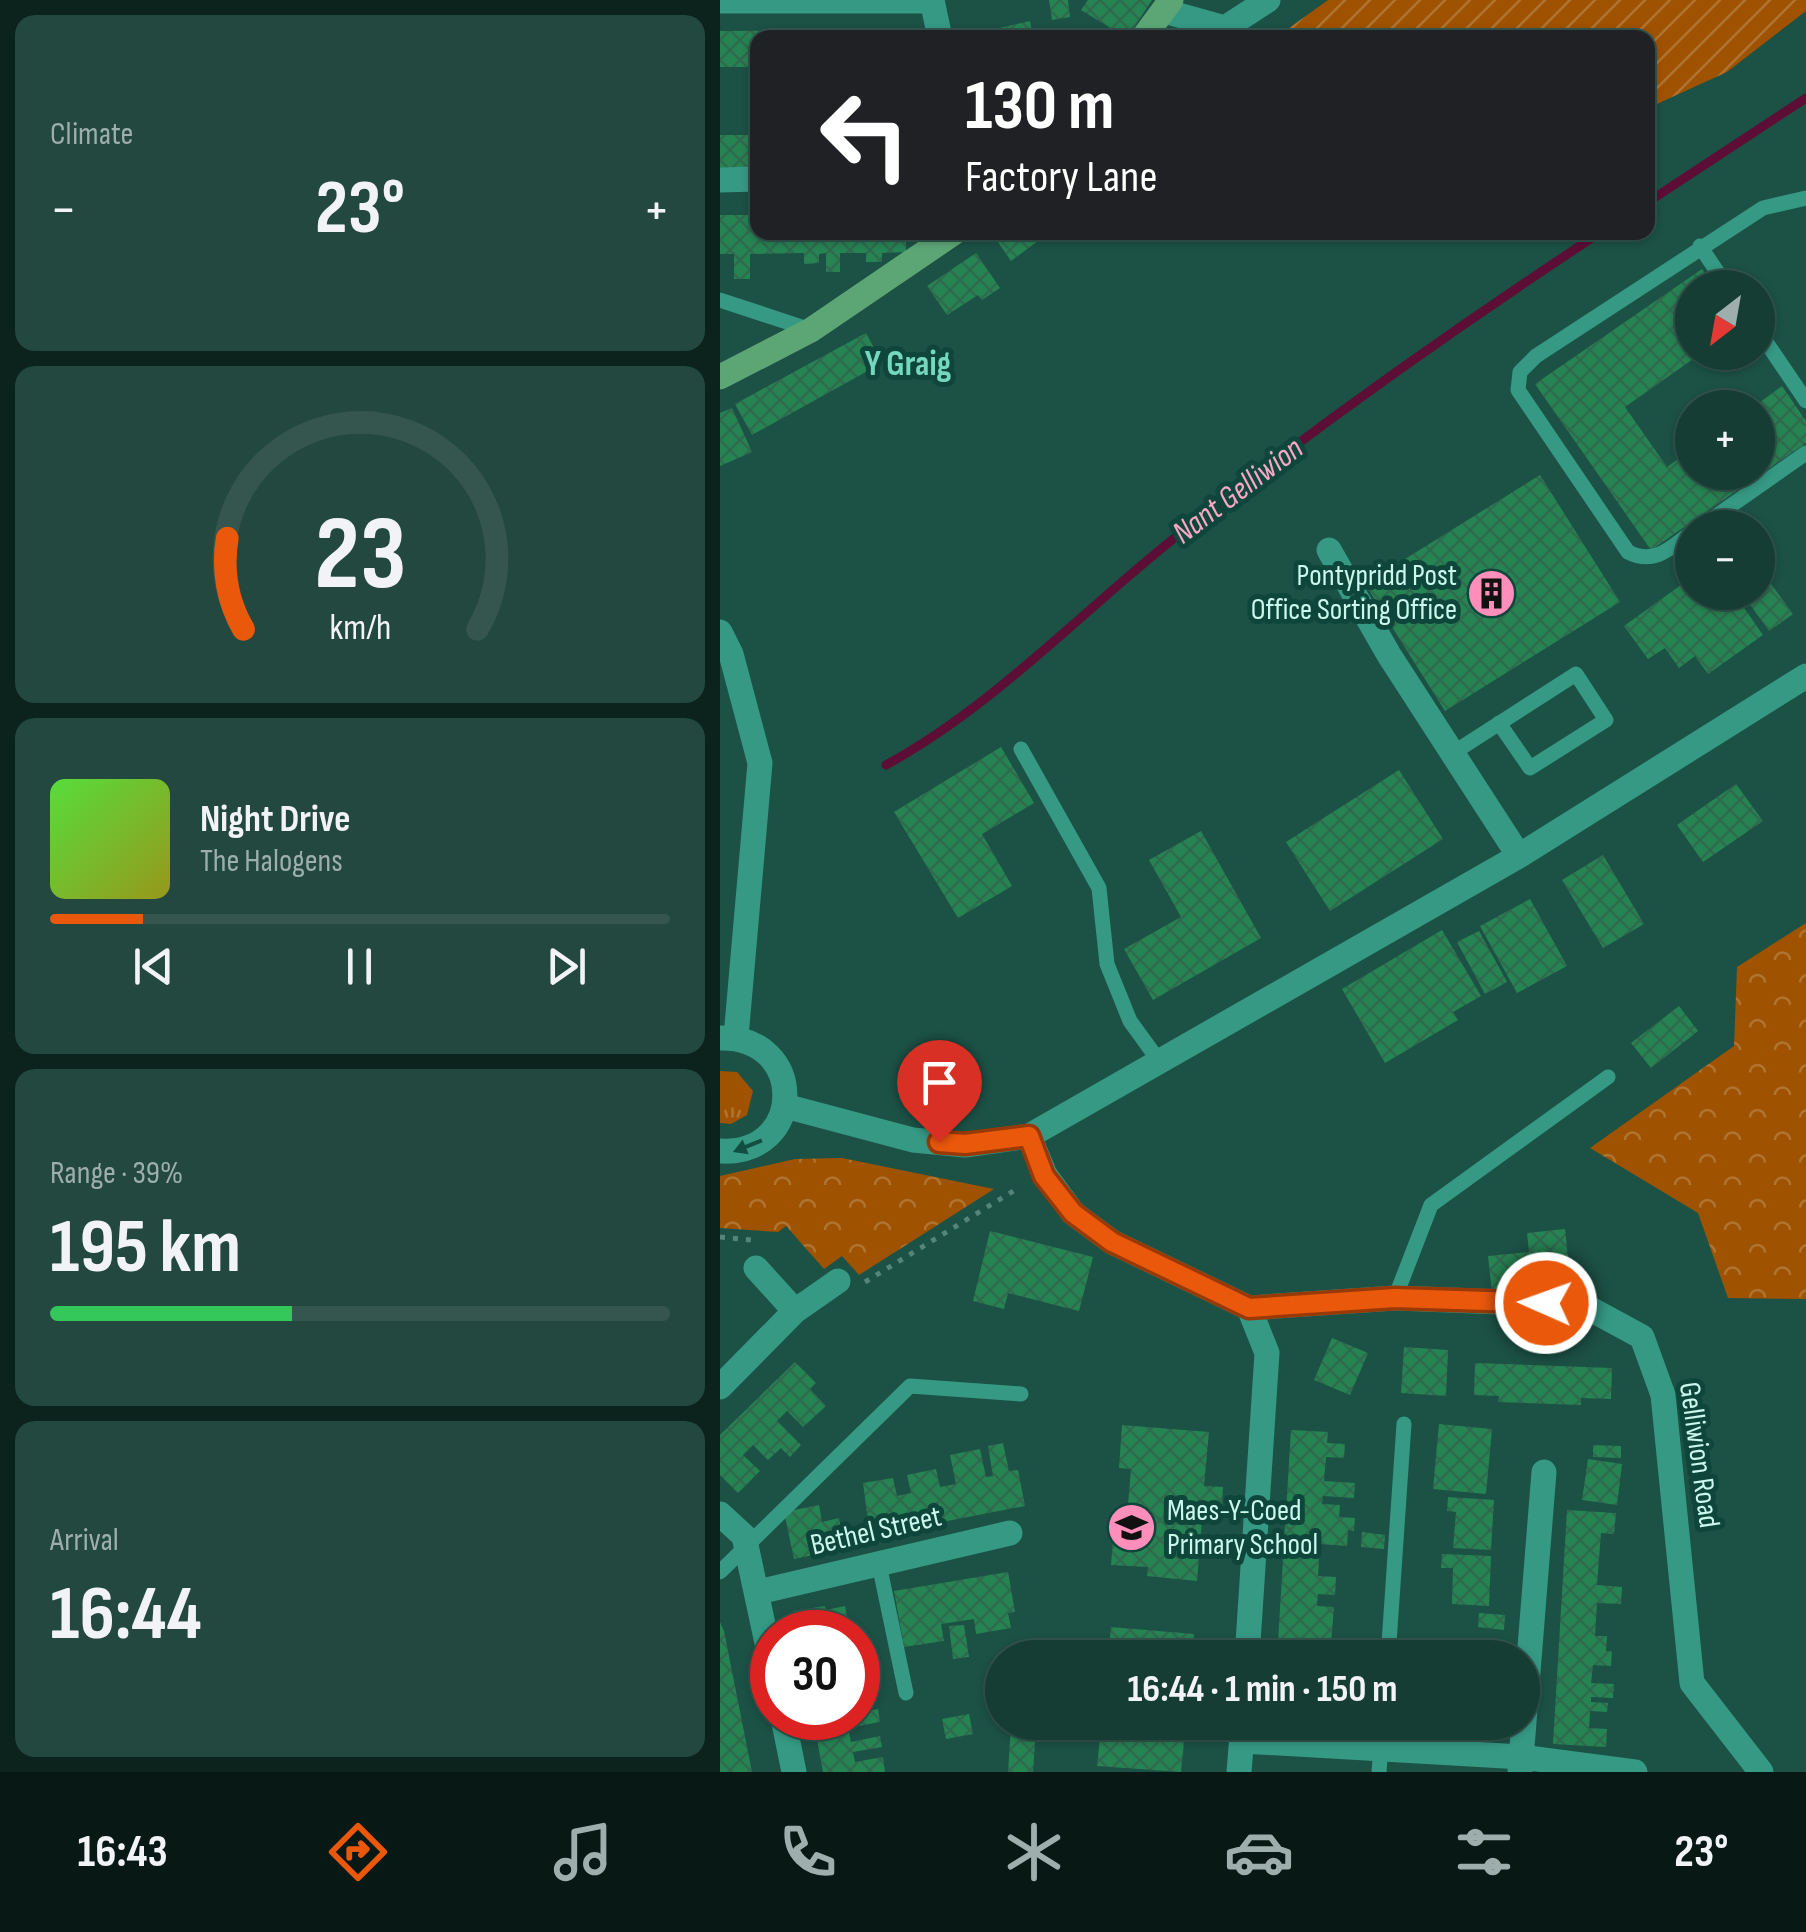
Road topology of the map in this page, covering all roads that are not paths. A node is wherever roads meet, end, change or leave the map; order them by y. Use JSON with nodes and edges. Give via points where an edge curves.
{"nodes":[{"id":1,"x":1268,"y":0,"type":"edge"},
{"id":2,"x":720,"y":1,"type":"edge"},
{"id":3,"x":932,"y":1,"type":"edge"},
{"id":4,"x":1167,"y":6,"type":"edge"},
{"id":5,"x":938,"y":30,"type":"edge"},
{"id":6,"x":1149,"y":30,"type":"edge"},
{"id":7,"x":720,"y":180,"type":"edge"},
{"id":8,"x":750,"y":180,"type":"edge"},
{"id":9,"x":1806,"y":198,"type":"edge"},
{"id":10,"x":943,"y":240,"type":"edge"},
{"id":11,"x":1700,"y":246,"type":"junction"},
{"id":12,"x":1716,"y":270,"type":"edge"},
{"id":13,"x":720,"y":300,"type":"edge"},
{"id":14,"x":811,"y":330,"type":"junction"},
{"id":15,"x":1775,"y":355,"type":"edge"},
{"id":16,"x":720,"y":377,"type":"edge"},
{"id":17,"x":1806,"y":401,"type":"edge"},
{"id":18,"x":1806,"y":454,"type":"edge"},
{"id":19,"x":1725,"y":510,"type":"edge"},
{"id":20,"x":1675,"y":544,"type":"edge"},
{"id":21,"x":1329,"y":550,"type":"dead end"},
{"id":22,"x":720,"y":632,"type":"edge"},
{"id":23,"x":1806,"y":676,"type":"edge"},
{"id":24,"x":1499,"y":723,"type":"junction"},
{"id":25,"x":1021,"y":749,"type":"dead end"},
{"id":26,"x":1453,"y":753,"type":"junction"},
{"id":27,"x":1519,"y":856,"type":"junction"},
{"id":28,"x":728,"y":1038,"type":"edge"},
{"id":29,"x":1160,"y":1062,"type":"junction"},
{"id":30,"x":1608,"y":1077,"type":"dead end"},
{"id":31,"x":785,"y":1106,"type":"junction"},
{"id":32,"x":1029,"y":1136,"type":"junction"},
{"id":33,"x":720,"y":1152,"type":"edge"},
{"id":34,"x":756,"y":1268,"type":"dead end"},
{"id":35,"x":851,"y":1282,"type":"road end"},
{"id":36,"x":1395,"y":1298,"type":"junction"},
{"id":37,"x":1249,"y":1308,"type":"junction"},
{"id":38,"x":795,"y":1311,"type":"junction"},
{"id":39,"x":720,"y":1387,"type":"edge"},
{"id":40,"x":1021,"y":1394,"type":"dead end"},
{"id":41,"x":1404,"y":1424,"type":"dead end"},
{"id":42,"x":1544,"y":1472,"type":"dead end"},
{"id":43,"x":720,"y":1514,"type":"edge"},
{"id":44,"x":1010,"y":1533,"type":"dead end"},
{"id":45,"x":746,"y":1546,"type":"junction"},
{"id":46,"x":878,"y":1564,"type":"junction"},
{"id":47,"x":720,"y":1572,"type":"edge"},
{"id":48,"x":758,"y":1592,"type":"junction"},
{"id":49,"x":761,"y":1610,"type":"edge"},
{"id":50,"x":1248,"y":1640,"type":"edge"},
{"id":51,"x":1389,"y":1640,"type":"edge"},
{"id":52,"x":906,"y":1693,"type":"dead end"},
{"id":53,"x":787,"y":1740,"type":"edge"},
{"id":54,"x":1241,"y":1740,"type":"edge"},
{"id":55,"x":1280,"y":1740,"type":"edge"},
{"id":56,"x":1380,"y":1761,"type":"edge"},
{"id":57,"x":1521,"y":1765,"type":"edge"},
{"id":58,"x":794,"y":1772,"type":"edge"},
{"id":59,"x":1239,"y":1772,"type":"edge"},
{"id":60,"x":1635,"y":1772,"type":"edge"},
{"id":61,"x":1761,"y":1772,"type":"edge"}],
"edges":[{"from":1,"to":4,"type":"street","via":[[1224,28]]},
{"from":2,"to":3,"type":"street"},
{"from":3,"to":5,"type":"street"},
{"from":4,"to":6,"type":"street"},
{"from":7,"to":8,"type":"street"},
{"from":9,"to":11,"type":"lane","via":[[1763,208]]},
{"from":10,"to":14,"type":"street"},
{"from":11,"to":12,"type":"lane"},
{"from":11,"to":20,"type":"lane","via":[[1524,364],[1518,380],[1518,390],[1628,552],[1647,559]]},
{"from":13,"to":14,"type":"lane"},
{"from":14,"to":16,"type":"street"},
{"from":15,"to":17,"type":"lane"},
{"from":18,"to":19,"type":"lane"},
{"from":21,"to":26,"type":"street"},
{"from":22,"to":28,"type":"street","via":[[760,763]]},
{"from":23,"to":27,"type":"street"},
{"from":24,"to":24,"type":"lane","via":[[1576,674],[1606,720],[1530,768]]},
{"from":24,"to":26,"type":"lane"},
{"from":25,"to":29,"type":"lane","via":[[1099,888],[1107,964],[1130,1022]]},
{"from":26,"to":27,"type":"street"},
{"from":27,"to":29,"type":"street"},
{"from":28,"to":31,"type":"street","via":[[756,1044],[776,1062]]},
{"from":29,"to":32,"type":"street"},
{"from":30,"to":36,"type":"lane","via":[[1430,1204]]},
{"from":31,"to":32,"type":"street","via":[[914,1140],[965,1144]]},
{"from":31,"to":33,"type":"street","one_way":true,"via":[[769,1136],[753,1147]]},
{"from":32,"to":37,"type":"street","name":"Gelliwion Road","via":[[1044,1176],[1073,1213],[1112,1242]]},
{"from":34,"to":38,"type":"street"},
{"from":35,"to":38,"type":"street"},
{"from":36,"to":37,"type":"street","name":"Gelliwion Road"},
{"from":36,"to":61,"type":"street","name":"Gelliwion Road","via":[[1583,1304],[1642,1337],[1664,1395],[1692,1683]]},
{"from":37,"to":50,"type":"street","via":[[1267,1352]]},
{"from":38,"to":39,"type":"street"},
{"from":40,"to":45,"type":"lane","via":[[910,1386]]},
{"from":41,"to":51,"type":"lane"},
{"from":42,"to":57,"type":"street"},
{"from":43,"to":45,"type":"street"},
{"from":44,"to":46,"type":"street","name":"Bethel Street"},
{"from":45,"to":47,"type":"lane"},
{"from":45,"to":48,"type":"street"},
{"from":46,"to":48,"type":"street","name":"Bethel Street"},
{"from":46,"to":52,"type":"lane"},
{"from":48,"to":49,"type":"street"},
{"from":53,"to":58,"type":"street"},
{"from":54,"to":59,"type":"street"},
{"from":55,"to":56,"type":"street"},
{"from":56,"to":57,"type":"street"},
{"from":57,"to":60,"type":"street"}]}
